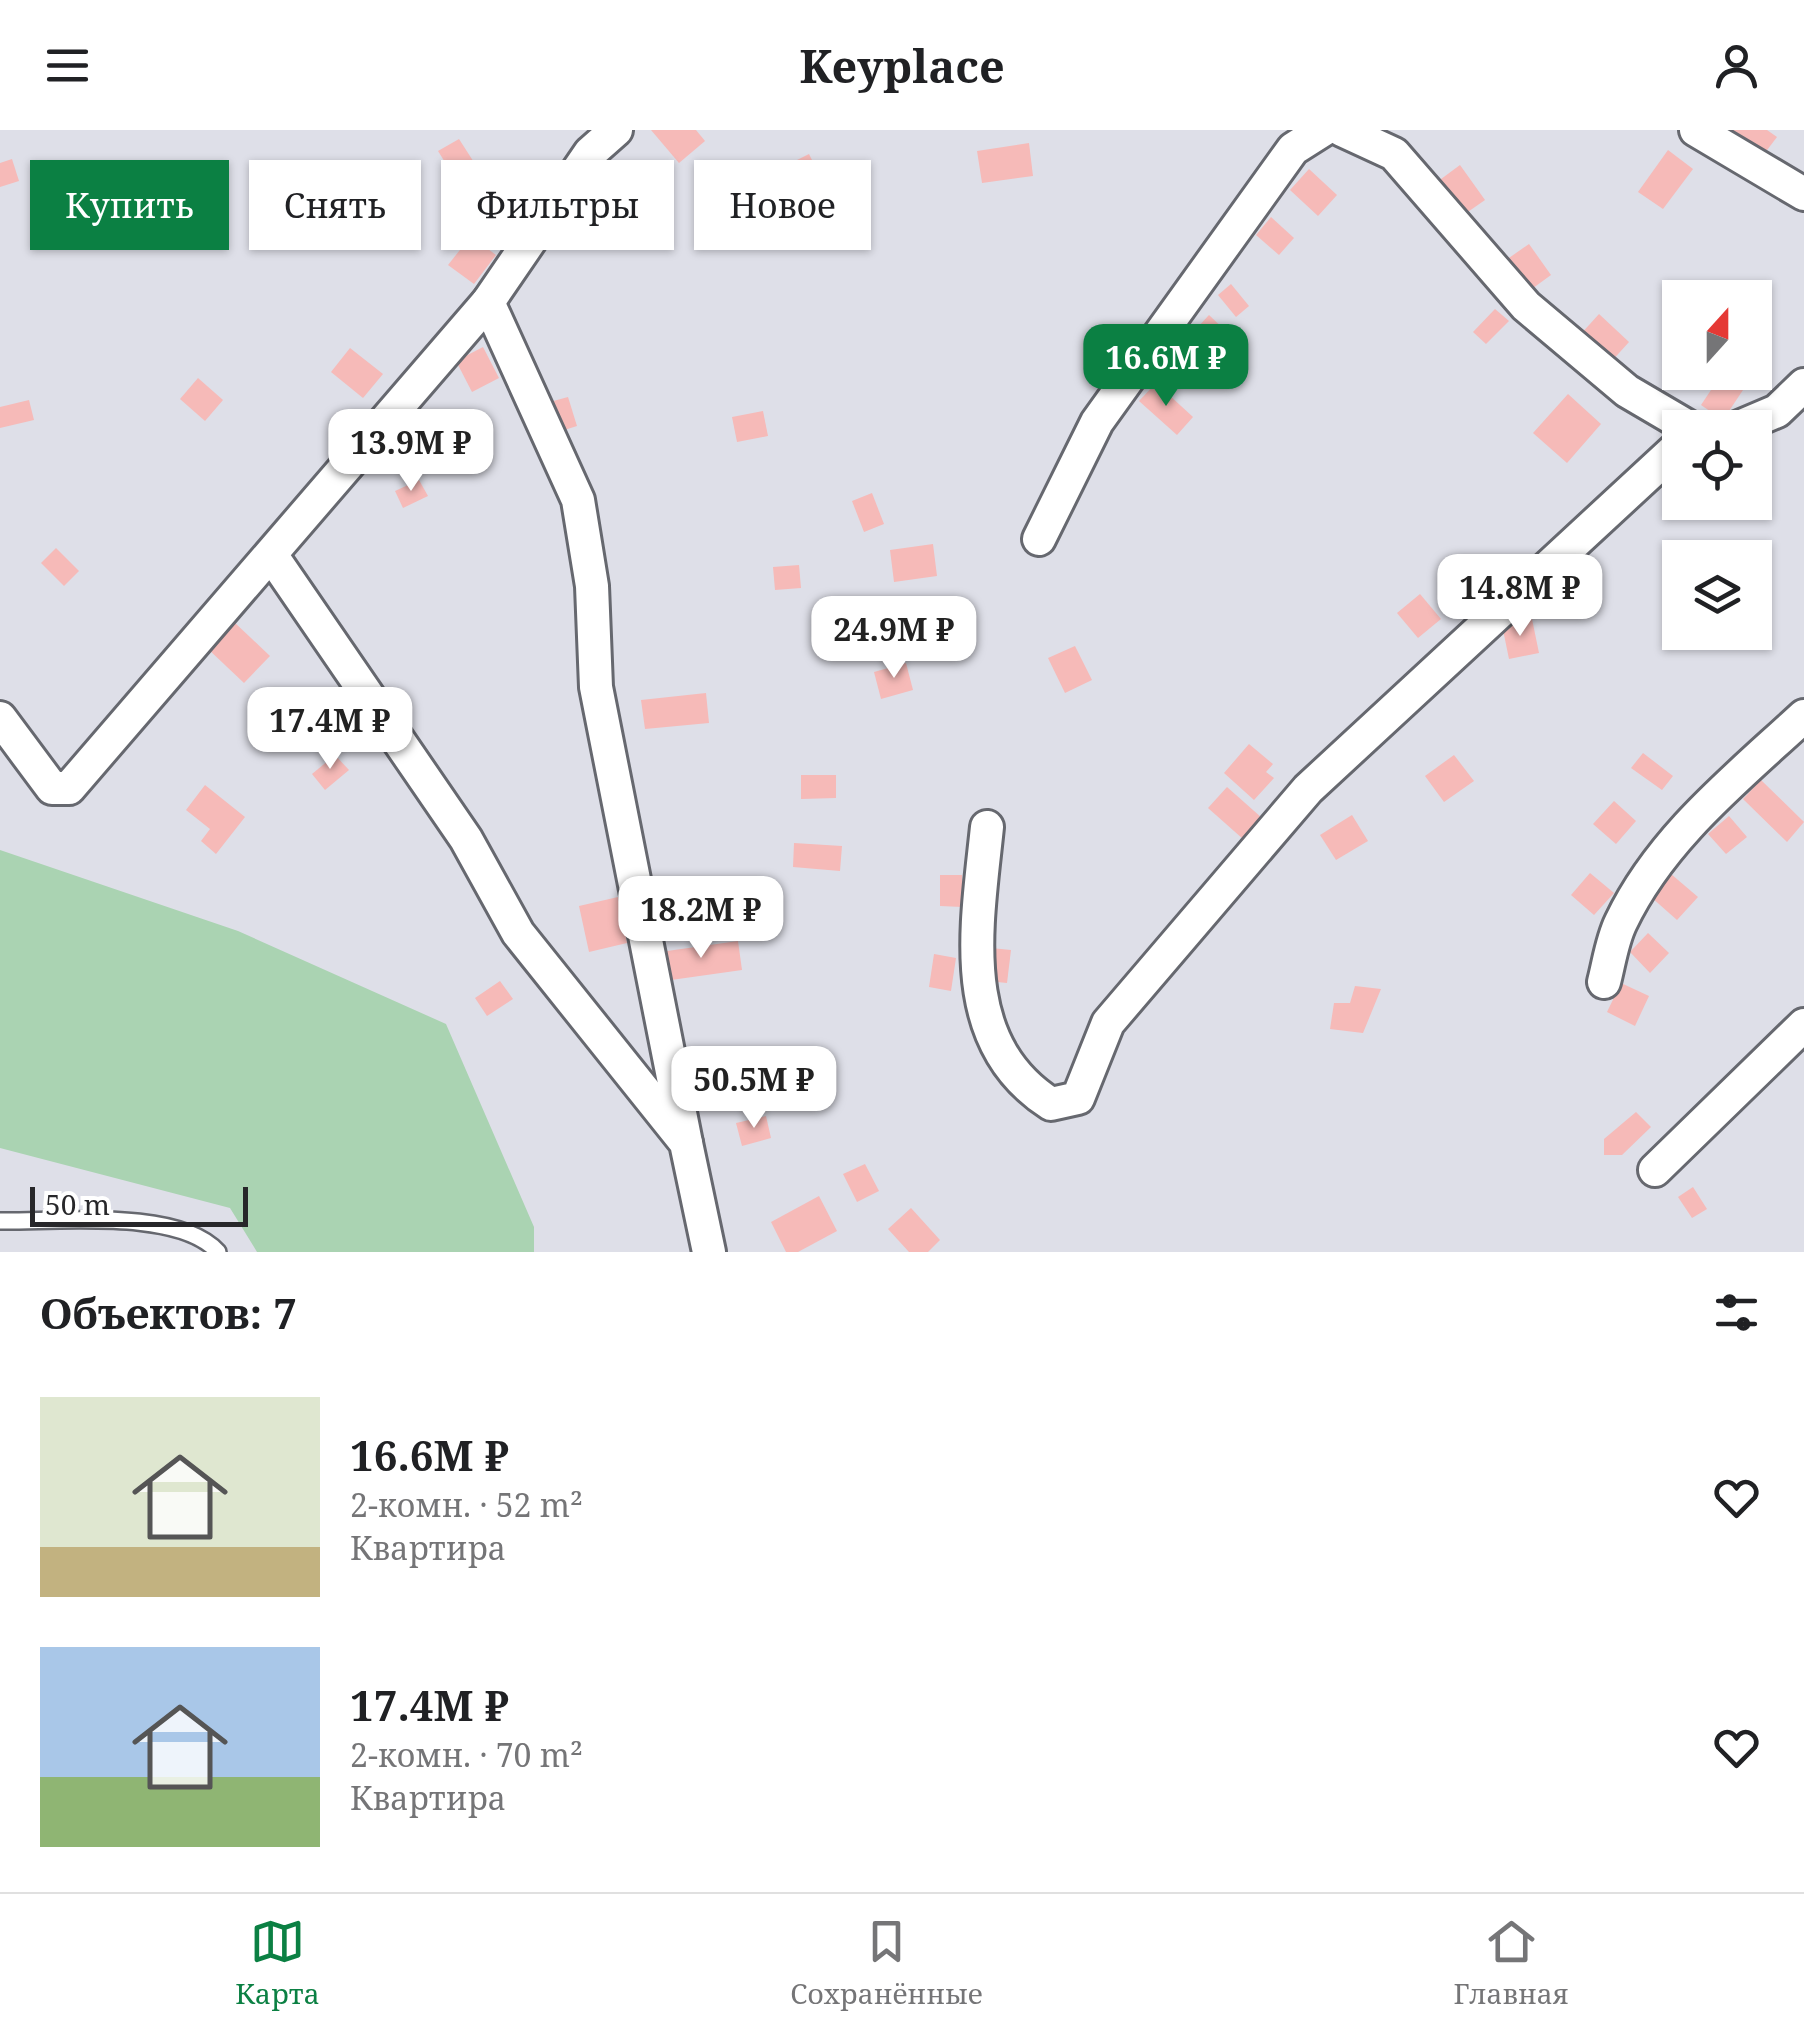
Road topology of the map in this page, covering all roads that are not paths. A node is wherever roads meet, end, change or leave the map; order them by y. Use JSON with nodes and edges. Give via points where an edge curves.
{"nodes":[{"id":1,"x":616,"y":130,"type":"edge"},
{"id":2,"x":1323,"y":130,"type":"edge"},
{"id":3,"x":1342,"y":130,"type":"edge"},
{"id":4,"x":1696,"y":130,"type":"edge"},
{"id":5,"x":1393,"y":142,"type":"edge"},
{"id":6,"x":1804,"y":194,"type":"edge"},
{"id":7,"x":488,"y":302,"type":"junction"},
{"id":8,"x":1804,"y":385,"type":"edge"},
{"id":9,"x":1662,"y":412,"type":"edge"},
{"id":10,"x":1772,"y":413,"type":"edge"},
{"id":11,"x":1662,"y":462,"type":"edge"},
{"id":12,"x":1039,"y":539,"type":"dead end"},
{"id":13,"x":272,"y":556,"type":"junction"},
{"id":14,"x":1804,"y":716,"type":"edge"},
{"id":15,"x":0,"y":718,"type":"edge"},
{"id":16,"x":987,"y":828,"type":"dead end"},
{"id":17,"x":1604,"y":982,"type":"dead end"},
{"id":18,"x":1804,"y":1025,"type":"edge"},
{"id":19,"x":686,"y":1143,"type":"junction"},
{"id":20,"x":1655,"y":1170,"type":"dead end"},
{"id":21,"x":0,"y":1221,"type":"edge"},
{"id":22,"x":218,"y":1252,"type":"edge"},
{"id":23,"x":709,"y":1252,"type":"edge"}],
"edges":[{"from":1,"to":7,"type":"street","via":[[590,152]]},
{"from":2,"to":12,"type":"street","via":[[1293,149],[1097,422]]},
{"from":3,"to":5,"type":"street"},
{"from":4,"to":6,"type":"street"},
{"from":5,"to":9,"type":"street","via":[[1526,306],[1627,391]]},
{"from":7,"to":13,"type":"street"},
{"from":7,"to":19,"type":"street","via":[[578,500],[592,586],[596,687]]},
{"from":8,"to":10,"type":"street"},
{"from":11,"to":16,"type":"street","via":[[1308,788],[1108,1023],[1078,1098],[1051,1104],[1022,1086],[986,1016],[976,983]]},
{"from":13,"to":15,"type":"street","via":[[69,788],[52,788]]},
{"from":13,"to":19,"type":"street","via":[[466,839],[518,933]]},
{"from":14,"to":17,"type":"street","via":[[1694,818],[1649,875],[1619,925]]},
{"from":18,"to":20,"type":"street"},
{"from":19,"to":23,"type":"street"},
{"from":21,"to":22,"type":"lane","via":[[166,1224]]}]}
